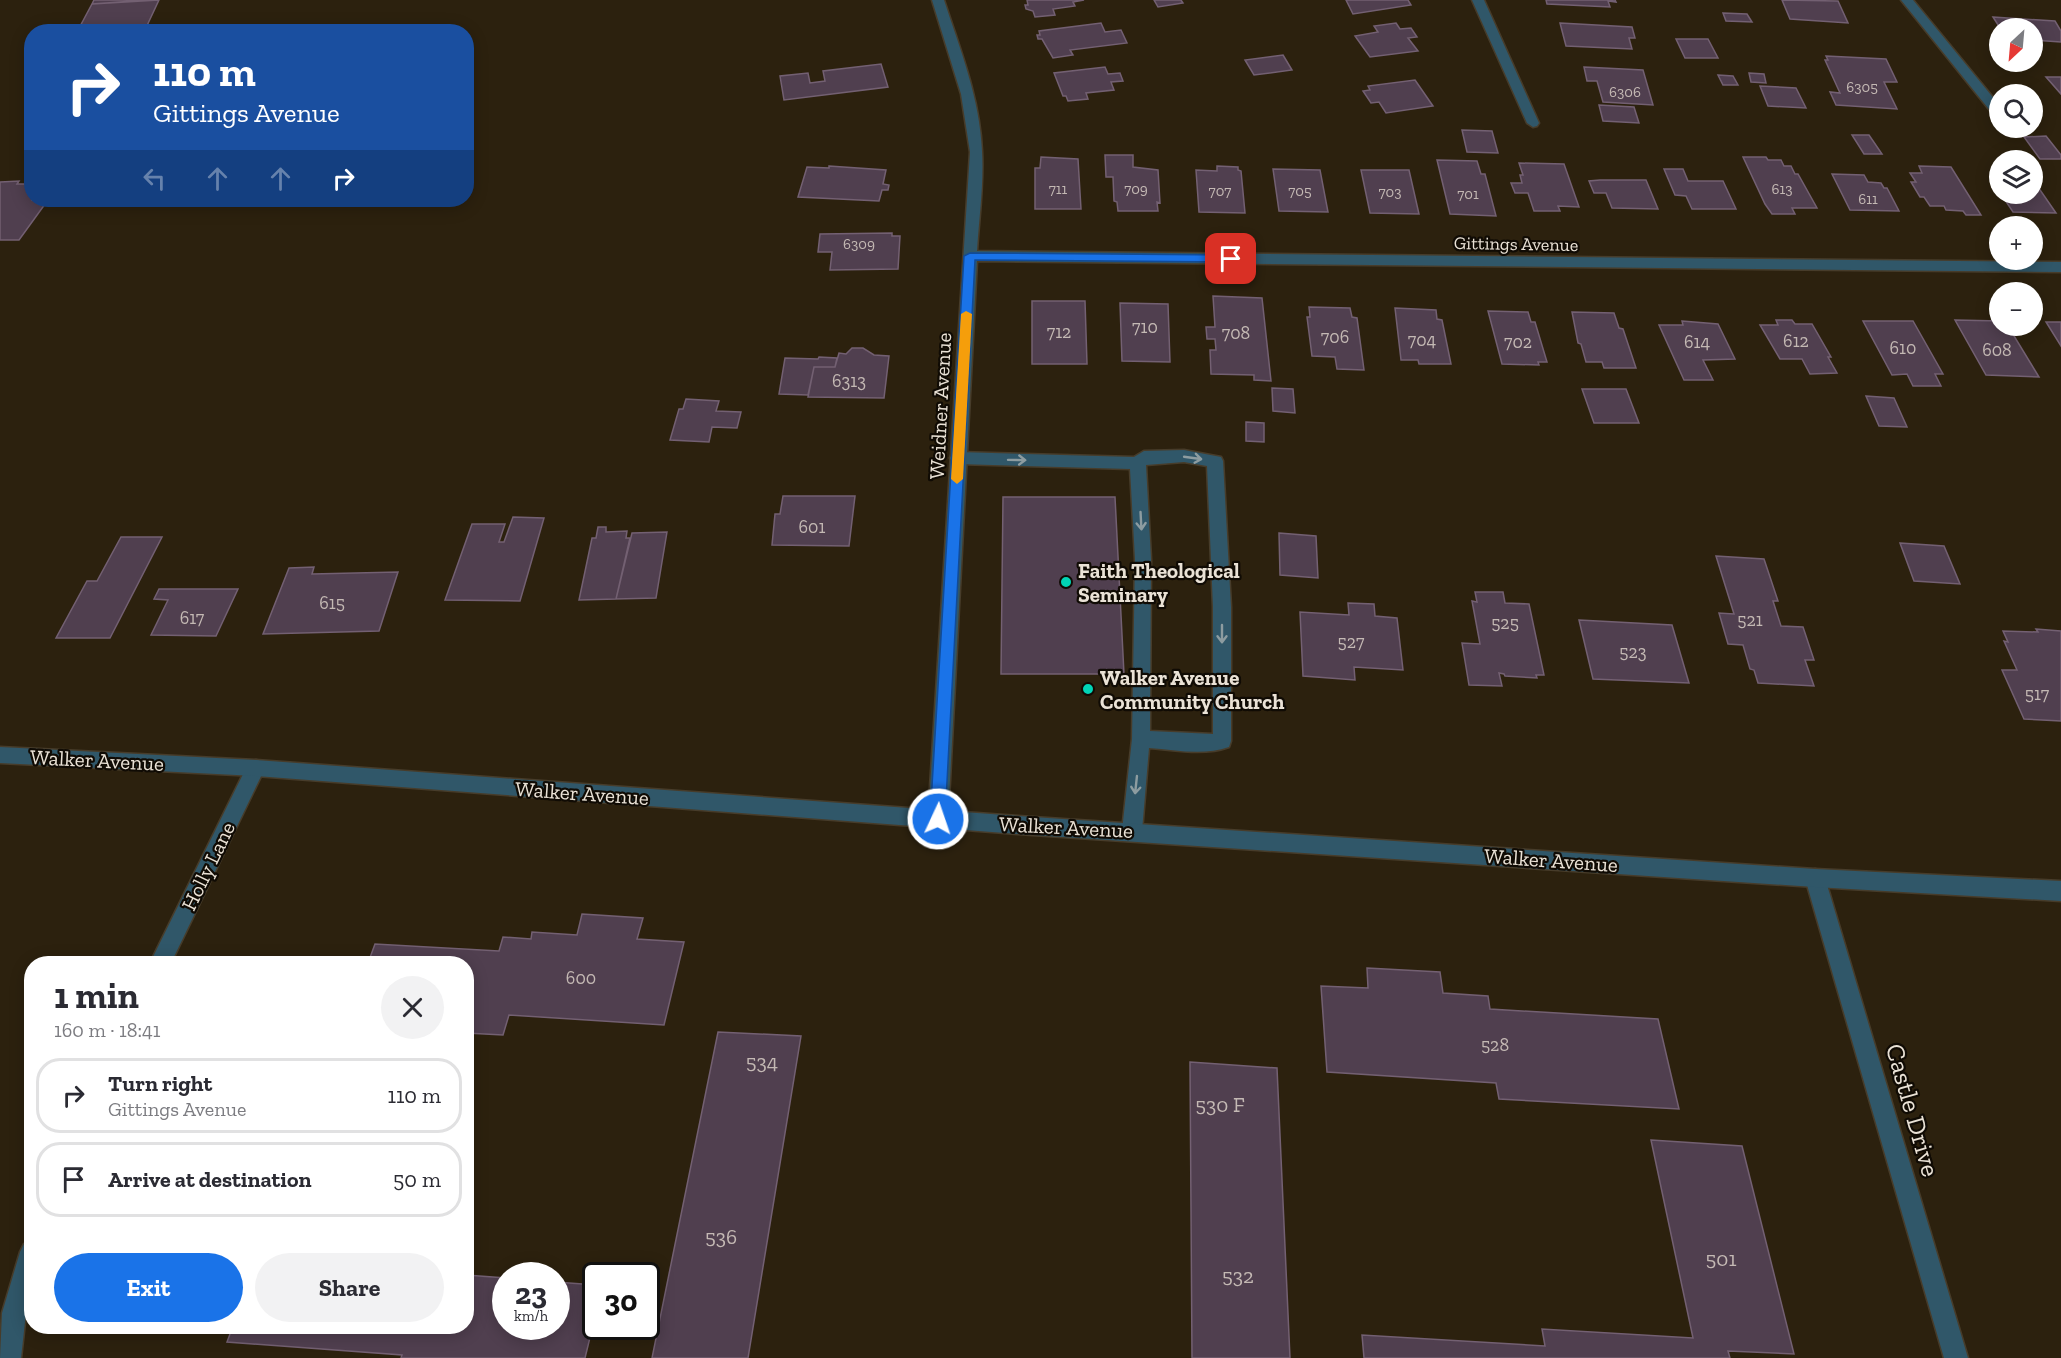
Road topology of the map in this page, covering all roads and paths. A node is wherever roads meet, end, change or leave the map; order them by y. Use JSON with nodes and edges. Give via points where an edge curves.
{"nodes":[{"id":1,"x":938,"y":0,"type":"edge"},
{"id":2,"x":1478,"y":0,"type":"edge"},
{"id":3,"x":1906,"y":0,"type":"edge"},
{"id":4,"x":1989,"y":102,"type":"edge"},
{"id":5,"x":1533,"y":123,"type":"dead end"},
{"id":6,"x":970,"y":256,"type":"junction"},
{"id":7,"x":2061,"y":267,"type":"edge"},
{"id":8,"x":958,"y":458,"type":"junction"},
{"id":9,"x":1138,"y":463,"type":"junction"},
{"id":10,"x":1141,"y":739,"type":"junction"},
{"id":11,"x":0,"y":755,"type":"edge"},
{"id":12,"x":256,"y":768,"type":"junction"},
{"id":13,"x":938,"y":819,"type":"junction"},
{"id":14,"x":1132,"y":831,"type":"junction"},
{"id":15,"x":1815,"y":878,"type":"junction"},
{"id":16,"x":2061,"y":891,"type":"edge"},
{"id":17,"x":163,"y":956,"type":"edge"},
{"id":18,"x":24,"y":1281,"type":"edge"},
{"id":19,"x":9,"y":1358,"type":"edge"},
{"id":20,"x":1956,"y":1358,"type":"edge"}],
"edges":[{"from":1,"to":6,"type":"street","name":"Weidner Avenue","via":[[966,83],[974,122]]},
{"from":2,"to":5,"type":"street"},
{"from":3,"to":4,"type":"street"},
{"from":6,"to":7,"type":"street","name":"Gittings Avenue"},
{"from":6,"to":8,"type":"street","name":"Weidner Avenue"},
{"from":8,"to":9,"type":"street","one_way":true},
{"from":8,"to":13,"type":"street","name":"Weidner Avenue"},
{"from":9,"to":10,"type":"street","one_way":true,"via":[[1143,559]]},
{"from":9,"to":10,"type":"street","one_way":true,"via":[[1144,457],[1215,460],[1222,618],[1222,741]]},
{"from":10,"to":14,"type":"street","one_way":true},
{"from":11,"to":12,"type":"street","name":"Walker Avenue"},
{"from":12,"to":13,"type":"street","name":"Walker Avenue"},
{"from":12,"to":17,"type":"street","name":"Holly Lane"},
{"from":13,"to":14,"type":"street","name":"Walker Avenue"},
{"from":14,"to":15,"type":"street","name":"Walker Avenue"},
{"from":15,"to":16,"type":"street","name":"Walker Avenue"},
{"from":15,"to":20,"type":"street","name":"Castle Drive"},
{"from":18,"to":19,"type":"street"}]}
